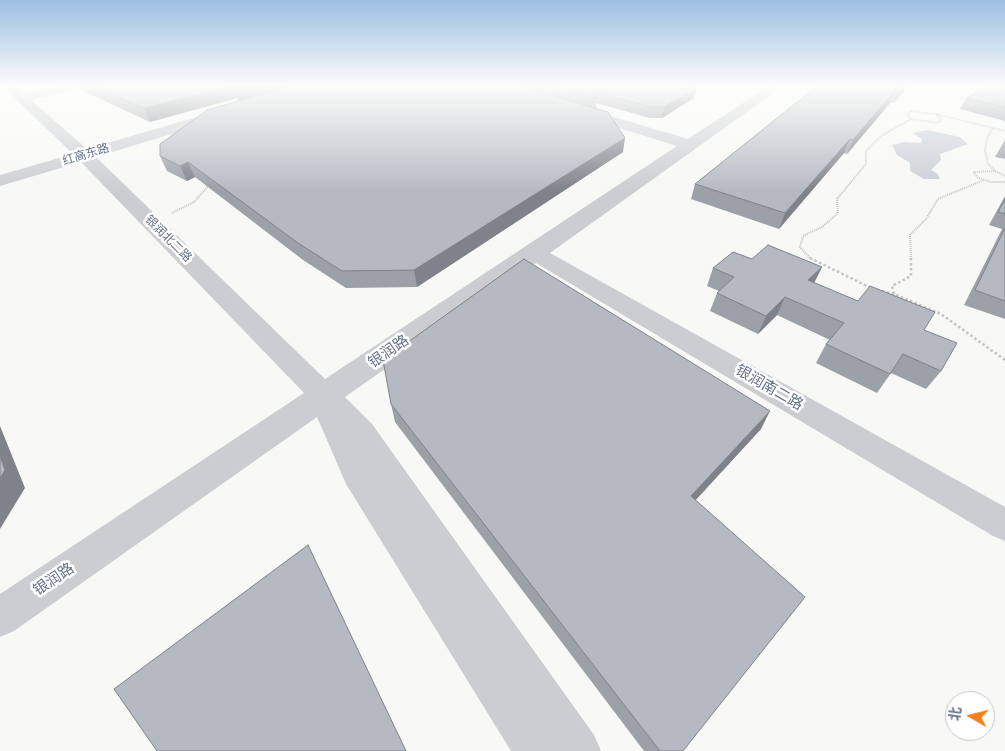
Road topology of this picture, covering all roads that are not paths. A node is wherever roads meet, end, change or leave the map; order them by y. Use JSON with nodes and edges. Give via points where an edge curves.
{"nodes":[{"id":1,"x":47,"y":121,"type":"edge"},
{"id":2,"x":199,"y":121,"type":"edge"},
{"id":3,"x":612,"y":121,"type":"edge"},
{"id":4,"x":725,"y":121,"type":"edge"},
{"id":5,"x":690,"y":145,"type":"junction"},
{"id":6,"x":85,"y":156,"type":"junction"},
{"id":7,"x":0,"y":182,"type":"edge"},
{"id":8,"x":532,"y":252,"type":"junction"},
{"id":9,"x":324,"y":397,"type":"junction"},
{"id":10,"x":1005,"y":525,"type":"edge"},
{"id":11,"x":0,"y":617,"type":"edge"},
{"id":12,"x":537,"y":751,"type":"edge"},
{"id":13,"x":578,"y":751,"type":"edge"}],
"edges":[{"from":1,"to":6,"type":"street","name":"银润北二路"},
{"from":2,"to":6,"type":"street","name":"红高东路"},
{"from":3,"to":5,"type":"street"},
{"from":4,"to":5,"type":"street","name":"银润路"},
{"from":5,"to":8,"type":"street","name":"银润路"},
{"from":6,"to":7,"type":"street","name":"红高东路"},
{"from":6,"to":9,"type":"street","name":"银润北二路"},
{"from":8,"to":9,"type":"street","name":"银润路"},
{"from":8,"to":10,"type":"street","name":"银润南二路"},
{"from":9,"to":11,"type":"street","name":"银润路"},
{"from":9,"to":12,"type":"street","via":[[357,474]]},
{"from":9,"to":13,"type":"street","name":"银润北二路","via":[[360,432]]}]}
